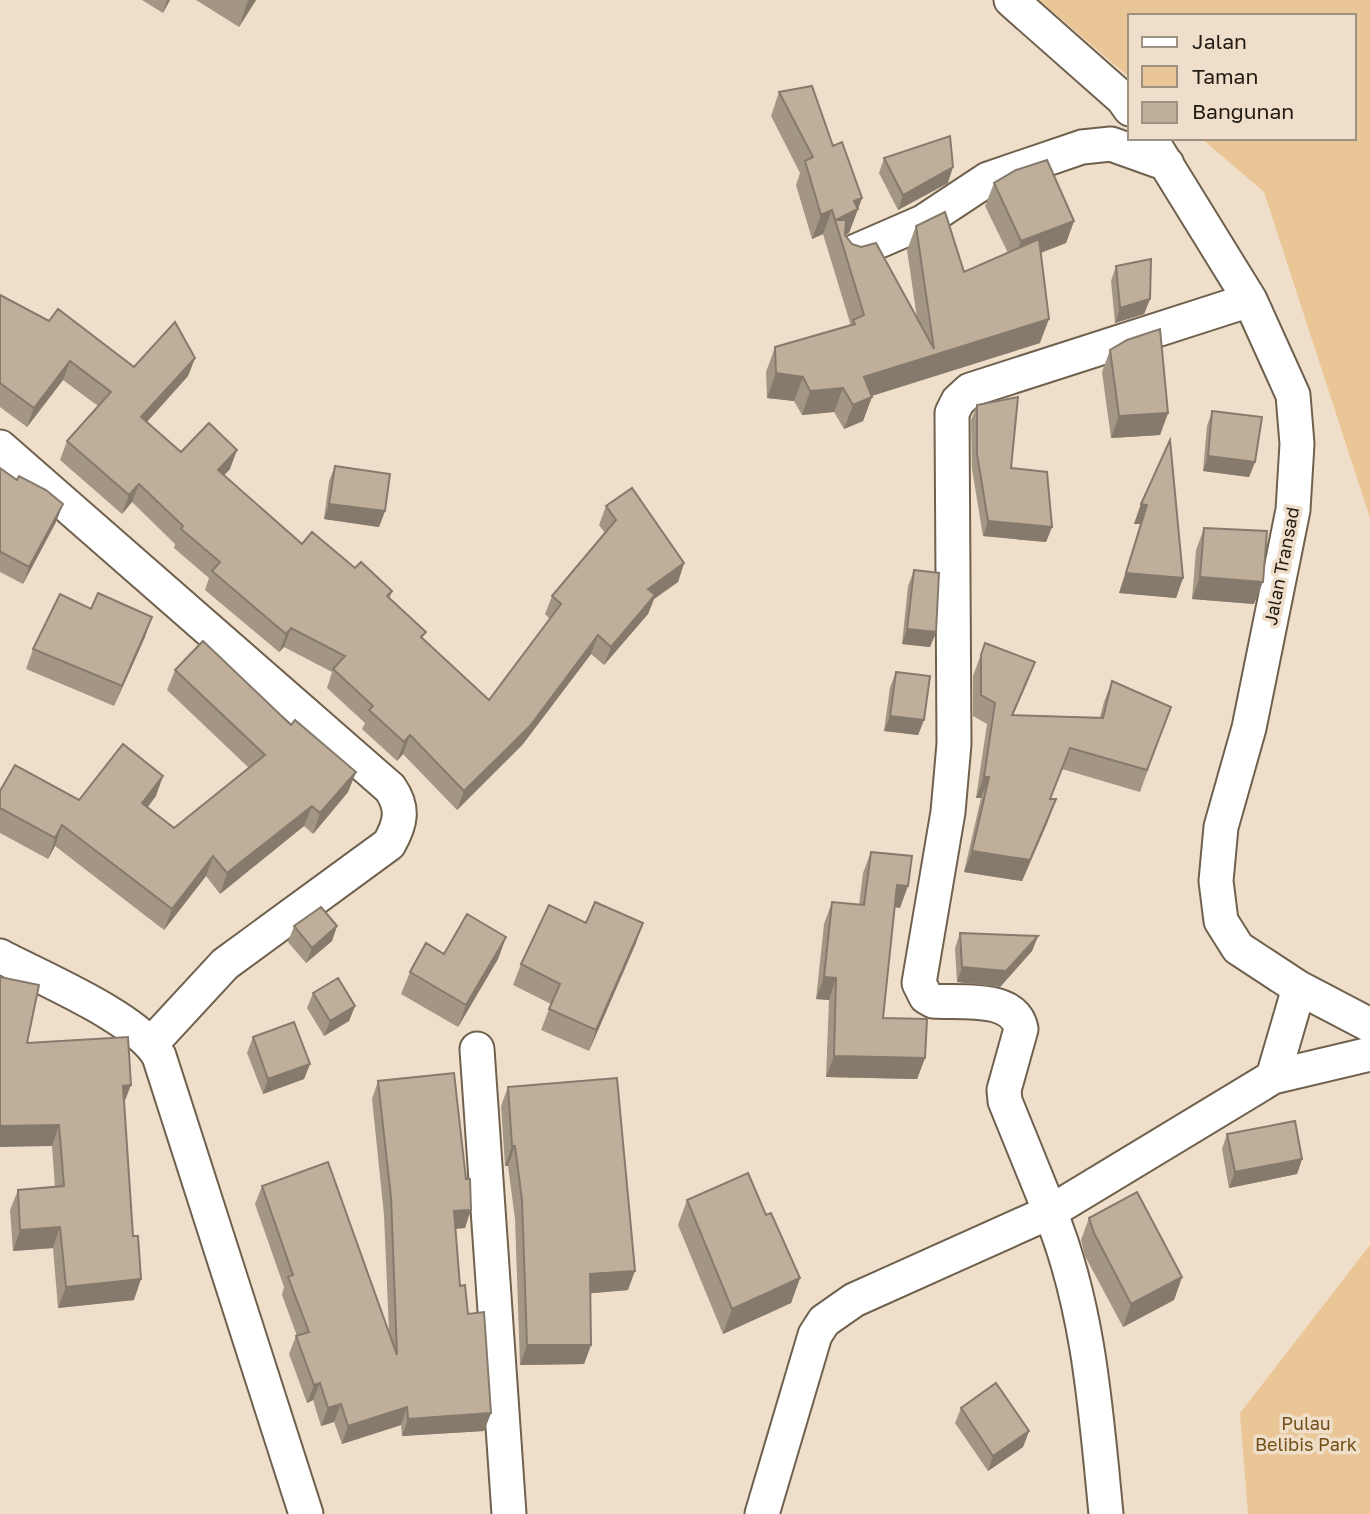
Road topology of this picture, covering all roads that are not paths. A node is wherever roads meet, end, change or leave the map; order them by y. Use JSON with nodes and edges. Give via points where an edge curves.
{"nodes":[{"id":1,"x":1011,"y":0,"type":"edge"},
{"id":2,"x":1128,"y":106,"type":"edge"},
{"id":3,"x":1158,"y":151,"type":"edge"},
{"id":4,"x":854,"y":252,"type":"edge"},
{"id":5,"x":1250,"y":300,"type":"junction"},
{"id":6,"x":0,"y":447,"type":"edge"},
{"id":7,"x":0,"y":956,"type":"edge"},
{"id":8,"x":1299,"y":988,"type":"junction"},
{"id":9,"x":1370,"y":1025,"type":"edge"},
{"id":10,"x":152,"y":1043,"type":"junction"},
{"id":11,"x":477,"y":1049,"type":"dead end"},
{"id":12,"x":1370,"y":1054,"type":"edge"},
{"id":13,"x":1273,"y":1077,"type":"junction"},
{"id":14,"x":1050,"y":1212,"type":"junction"},
{"id":15,"x":306,"y":1514,"type":"edge"},
{"id":16,"x":509,"y":1514,"type":"edge"},
{"id":17,"x":762,"y":1514,"type":"edge"},
{"id":18,"x":1105,"y":1514,"type":"edge"}],
"edges":[{"from":1,"to":2,"type":"street"},
{"from":3,"to":4,"type":"street","via":[[1111,144],[1082,147],[988,179],[923,222]]},
{"from":3,"to":5,"type":"street","name":"Jalan Transad"},
{"from":5,"to":8,"type":"street","name":"Jalan Transad","via":[[1293,395],[1297,444],[1293,510],[1249,728],[1222,827],[1216,881],[1221,921],[1238,948]]},
{"from":5,"to":14,"type":"street","via":[[970,390],[952,413],[954,744],[948,812],[919,983],[933,1001],[1000,1006],[1015,1012],[1021,1029],[1004,1101]]},
{"from":6,"to":10,"type":"street","via":[[390,788],[399,801],[401,815],[389,844],[225,964]]},
{"from":7,"to":10,"type":"street","via":[[109,1013]]},
{"from":8,"to":9,"type":"street","name":"Jalan Transad"},
{"from":8,"to":13,"type":"street"},
{"from":10,"to":15,"type":"street","via":[[168,1076]]},
{"from":11,"to":16,"type":"street"},
{"from":12,"to":13,"type":"street"},
{"from":13,"to":14,"type":"street"},
{"from":14,"to":17,"type":"street","via":[[854,1300],[824,1321],[815,1335]]},
{"from":14,"to":18,"type":"street","via":[[1065,1250],[1092,1374]]}]}
